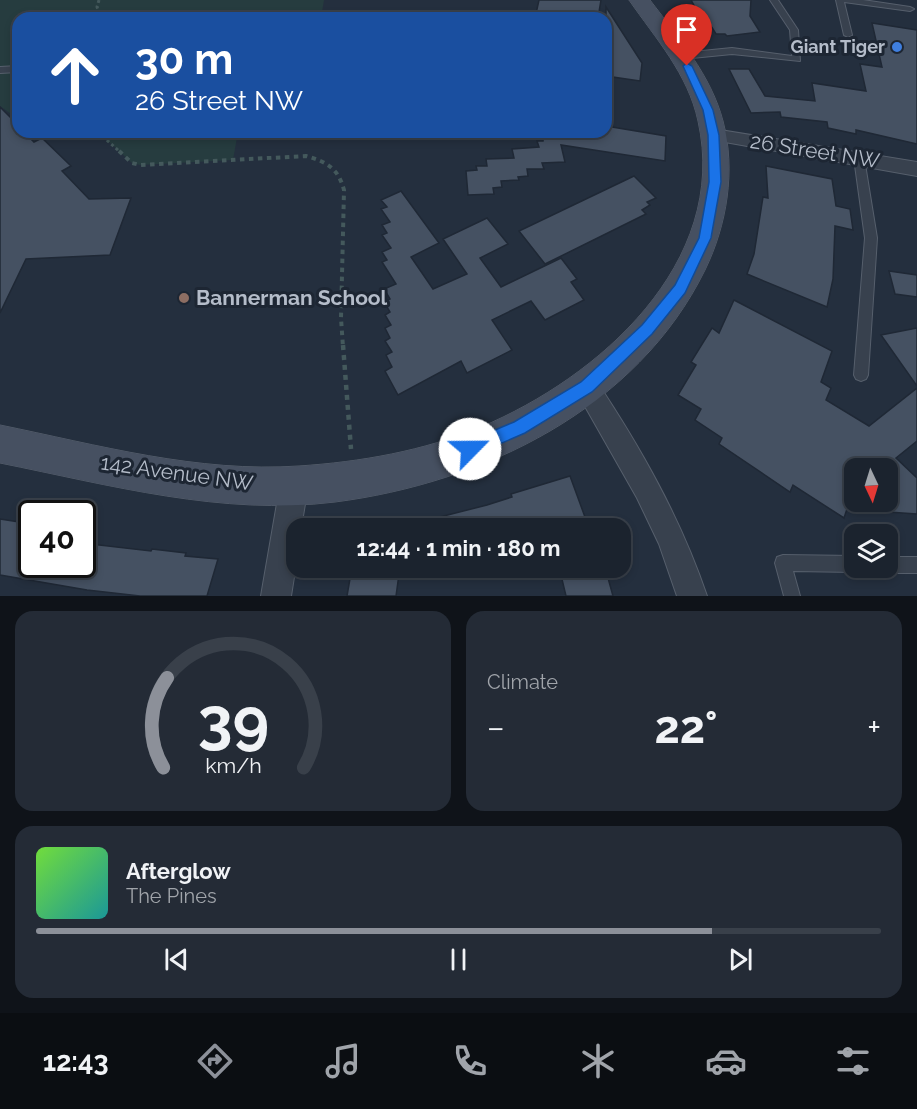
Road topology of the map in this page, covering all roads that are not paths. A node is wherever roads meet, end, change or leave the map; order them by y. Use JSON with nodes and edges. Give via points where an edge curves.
{"nodes":[{"id":1,"x":639,"y":0,"type":"edge"},
{"id":2,"x":774,"y":0,"type":"edge"},
{"id":3,"x":840,"y":0,"type":"edge"},
{"id":4,"x":847,"y":0,"type":"edge"},
{"id":5,"x":910,"y":9,"type":"dead end"},
{"id":6,"x":848,"y":35,"type":"dead end"},
{"id":7,"x":682,"y":56,"type":"junction"},
{"id":8,"x":714,"y":135,"type":"junction"},
{"id":9,"x":859,"y":158,"type":"junction"},
{"id":10,"x":917,"y":169,"type":"edge"},
{"id":11,"x":861,"y":375,"type":"dead end"},
{"id":12,"x":586,"y":387,"type":"junction"},
{"id":13,"x":0,"y":444,"type":"edge"},
{"id":14,"x":294,"y":486,"type":"junction"},
{"id":15,"x":844,"y":564,"type":"edge"},
{"id":16,"x":898,"y":565,"type":"edge"},
{"id":17,"x":917,"y":565,"type":"edge"},
{"id":18,"x":276,"y":596,"type":"edge"},
{"id":19,"x":692,"y":596,"type":"edge"},
{"id":20,"x":792,"y":596,"type":"edge"}],
"edges":[{"from":1,"to":7,"type":"street"},
{"from":2,"to":7,"type":"lane","via":[[794,30],[797,58],[732,51]]},
{"from":3,"to":6,"type":"lane"},
{"from":4,"to":5,"type":"lane"},
{"from":7,"to":8,"type":"street","via":[[708,110]]},
{"from":8,"to":9,"type":"street","name":"26 Street NW"},
{"from":8,"to":12,"type":"street","via":[[712,209],[694,264],[680,289],[647,330]]},
{"from":9,"to":10,"type":"street","name":"26 Street NW"},
{"from":9,"to":11,"type":"lane","via":[[871,238]]},
{"from":12,"to":14,"type":"street","name":"142 Avenue NW","via":[[519,428],[439,461],[354,480]]},
{"from":12,"to":19,"type":"street","via":[[647,483]]},
{"from":13,"to":14,"type":"street","name":"142 Avenue NW","via":[[219,484]]},
{"from":14,"to":18,"type":"street"},
{"from":15,"to":20,"type":"lane","via":[[783,563]]},
{"from":16,"to":17,"type":"lane"}]}
